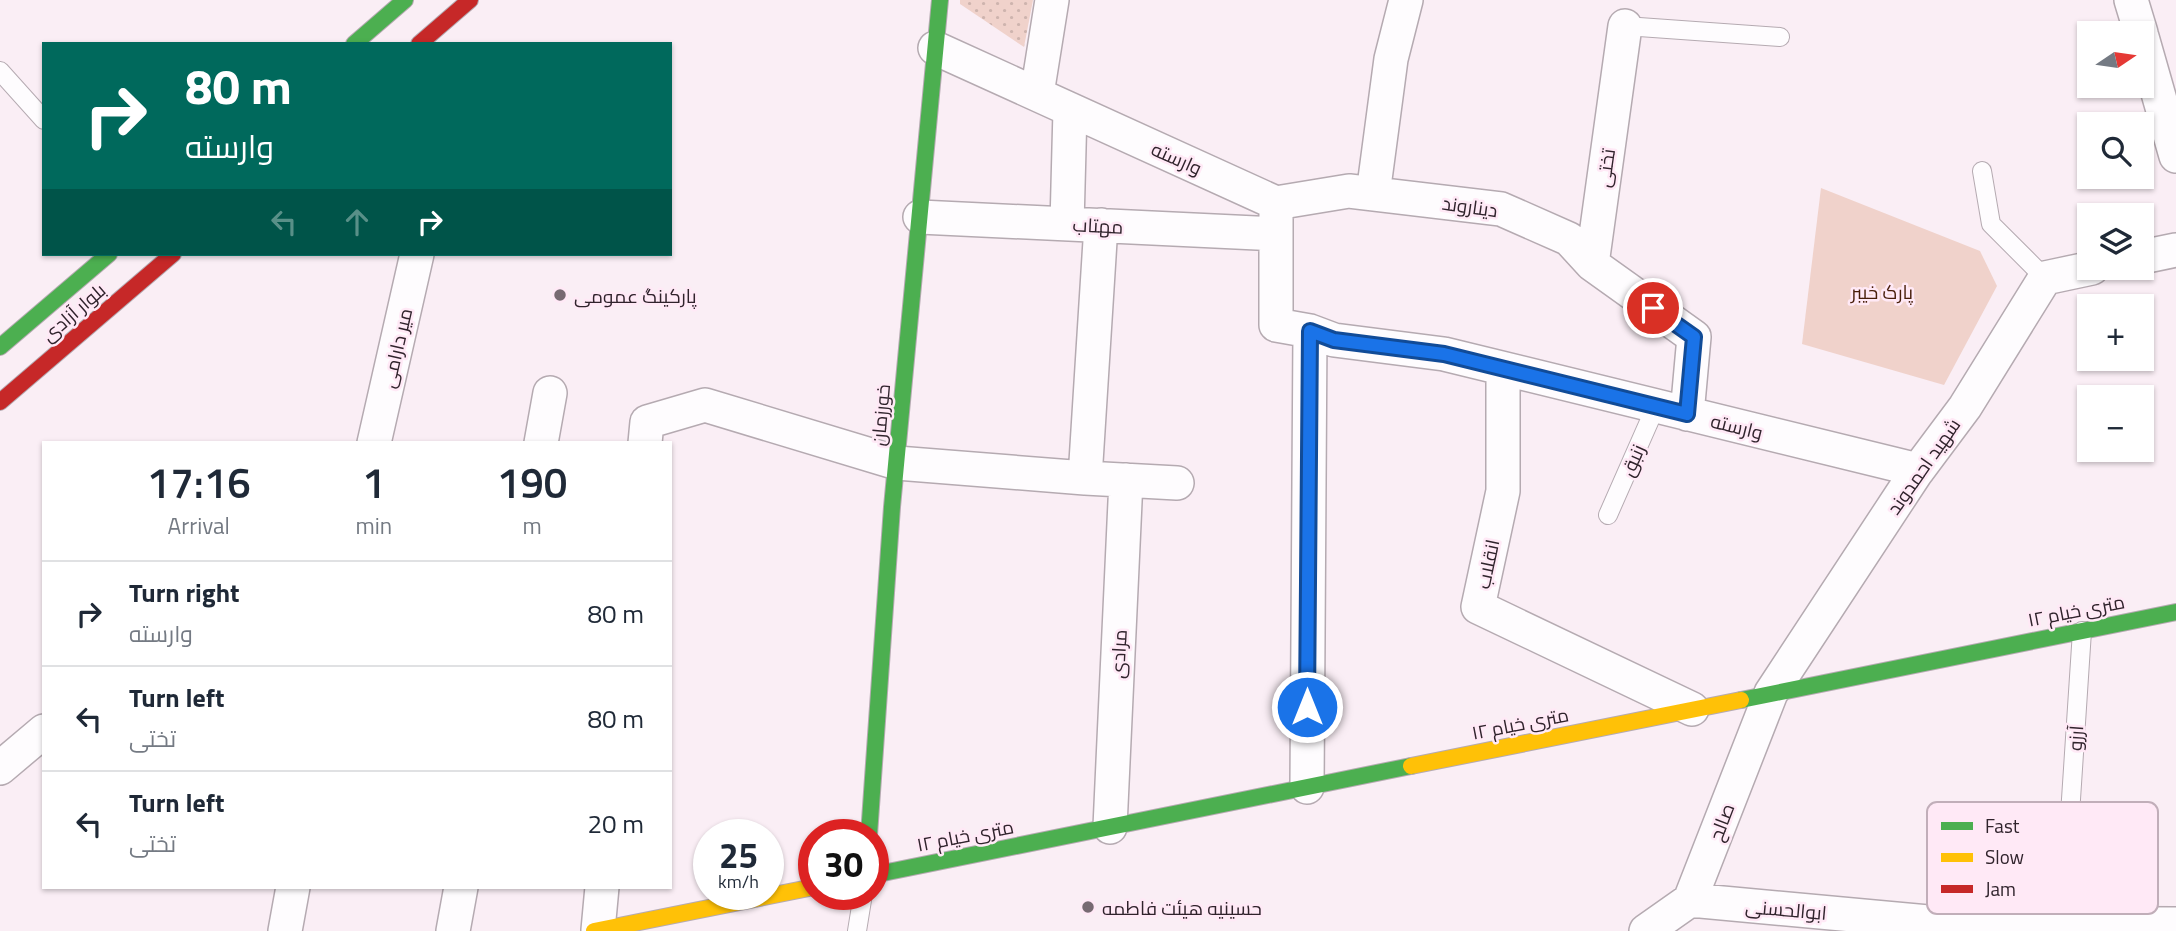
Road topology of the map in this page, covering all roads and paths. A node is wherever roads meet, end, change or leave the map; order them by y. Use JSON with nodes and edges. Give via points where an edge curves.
{"nodes":[{"id":1,"x":405,"y":0,"type":"edge"},
{"id":2,"x":470,"y":0,"type":"edge"},
{"id":3,"x":940,"y":0,"type":"edge"},
{"id":4,"x":1052,"y":0,"type":"edge"},
{"id":5,"x":1406,"y":0,"type":"edge"},
{"id":6,"x":2131,"y":0,"type":"edge"},
{"id":7,"x":2137,"y":21,"type":"edge"},
{"id":8,"x":1625,"y":26,"type":"joint"},
{"id":9,"x":1780,"y":37,"type":"dead end"},
{"id":10,"x":356,"y":42,"type":"edge"},
{"id":11,"x":421,"y":42,"type":"edge"},
{"id":12,"x":935,"y":48,"type":"junction"},
{"id":13,"x":0,"y":71,"type":"edge"},
{"id":14,"x":2154,"y":80,"type":"edge"},
{"id":15,"x":1037,"y":94,"type":"junction"},
{"id":16,"x":1070,"y":110,"type":"junction"},
{"id":17,"x":42,"y":118,"type":"edge"},
{"id":18,"x":2176,"y":156,"type":"edge"},
{"id":19,"x":1982,"y":171,"type":"dead end"},
{"id":20,"x":1373,"y":194,"type":"junction"},
{"id":21,"x":920,"y":217,"type":"junction"},
{"id":22,"x":1276,"y":218,"type":"junction"},
{"id":23,"x":1067,"y":224,"type":"junction"},
{"id":24,"x":1101,"y":225,"type":"junction"},
{"id":25,"x":2176,"y":250,"type":"edge"},
{"id":26,"x":2154,"y":255,"type":"edge"},
{"id":27,"x":107,"y":256,"type":"edge"},
{"id":28,"x":171,"y":256,"type":"edge"},
{"id":29,"x":417,"y":256,"type":"edge"},
{"id":30,"x":1592,"y":264,"type":"junction"},
{"id":31,"x":2077,"y":271,"type":"edge"},
{"id":32,"x":2045,"y":278,"type":"junction"},
{"id":33,"x":1310,"y":331,"type":"junction"},
{"id":34,"x":0,"y":347,"type":"edge"},
{"id":35,"x":1503,"y":369,"type":"junction"},
{"id":36,"x":550,"y":393,"type":"dead end"},
{"id":37,"x":0,"y":402,"type":"edge"},
{"id":38,"x":1671,"y":410,"type":"junction"},
{"id":39,"x":646,"y":432,"type":"edge"},
{"id":40,"x":374,"y":441,"type":"edge"},
{"id":41,"x":541,"y":441,"type":"edge"},
{"id":42,"x":897,"y":463,"type":"junction"},
{"id":43,"x":1918,"y":470,"type":"junction"},
{"id":44,"x":1085,"y":478,"type":"junction"},
{"id":45,"x":1126,"y":480,"type":"junction"},
{"id":46,"x":1177,"y":483,"type":"dead end"},
{"id":47,"x":1608,"y":515,"type":"dead end"},
{"id":48,"x":2176,"y":612,"type":"edge"},
{"id":49,"x":2082,"y":631,"type":"junction"},
{"id":50,"x":1771,"y":693,"type":"junction"},
{"id":51,"x":1692,"y":709,"type":"junction"},
{"id":52,"x":42,"y":733,"type":"edge"},
{"id":53,"x":0,"y":768,"type":"edge"},
{"id":54,"x":1307,"y":787,"type":"junction"},
{"id":55,"x":2071,"y":802,"type":"edge"},
{"id":56,"x":870,"y":819,"type":"edge"},
{"id":57,"x":1110,"y":827,"type":"junction"},
{"id":58,"x":889,"y":872,"type":"edge"},
{"id":59,"x":293,"y":889,"type":"edge"},
{"id":60,"x":461,"y":889,"type":"edge"},
{"id":61,"x":602,"y":889,"type":"edge"},
{"id":62,"x":798,"y":890,"type":"edge"},
{"id":63,"x":1690,"y":900,"type":"junction"},
{"id":64,"x":860,"y":910,"type":"edge"},
{"id":65,"x":2164,"y":926,"type":"edge"},
{"id":66,"x":285,"y":931,"type":"edge"},
{"id":67,"x":453,"y":931,"type":"edge"},
{"id":68,"x":596,"y":931,"type":"edge"},
{"id":69,"x":857,"y":931,"type":"edge"},
{"id":70,"x":1646,"y":931,"type":"edge"}],
"edges":[{"from":1,"to":10,"type":"street"},
{"from":2,"to":11,"type":"street"},
{"from":3,"to":12,"type":"street","name":"خورزمان"},
{"from":4,"to":15,"type":"street"},
{"from":5,"to":20,"type":"street","via":[[1391,59]]},
{"from":6,"to":7,"type":"street"},
{"from":8,"to":9,"type":"lane","name":"تختی"},
{"from":8,"to":30,"type":"street","name":"تختی"},
{"from":12,"to":15,"type":"street","name":"وارسته"},
{"from":12,"to":21,"type":"street","name":"خورزمان"},
{"from":13,"to":17,"type":"lane"},
{"from":14,"to":18,"type":"street"},
{"from":15,"to":16,"type":"street","name":"وارسته"},
{"from":16,"to":22,"type":"street","name":"وارسته"},
{"from":16,"to":23,"type":"street"},
{"from":19,"to":32,"type":"lane","via":[[1991,225]]},
{"from":20,"to":22,"type":"street","name":"دیناروند","via":[[1349,191]]},
{"from":20,"to":30,"type":"street","name":"دیناروند","via":[[1501,209],[1569,239]]},
{"from":21,"to":23,"type":"street","name":"مهتاب"},
{"from":21,"to":42,"type":"street","name":"خورزمان"},
{"from":22,"to":24,"type":"street","name":"مهتاب"},
{"from":22,"to":33,"type":"street","name":"وارسته","via":[[1276,325]]},
{"from":23,"to":24,"type":"street","name":"مهتاب"},
{"from":24,"to":44,"type":"street"},
{"from":25,"to":26,"type":"street"},
{"from":27,"to":34,"type":"street","name":"بلوار آزادی"},
{"from":28,"to":37,"type":"street","name":"بلوار آزادی"},
{"from":29,"to":40,"type":"street","name":"میر دارامی"},
{"from":30,"to":38,"type":"street","via":[[1694,337]]},
{"from":31,"to":32,"type":"street"},
{"from":32,"to":43,"type":"street","name":"شهید احمدوند","via":[[1965,407]]},
{"from":33,"to":35,"type":"street","name":"وارسته","via":[[1334,340],[1444,354]]},
{"from":33,"to":54,"type":"street"},
{"from":35,"to":38,"type":"street","name":"وارسته"},
{"from":35,"to":51,"type":"street","name":"انقلاب","via":[[1503,491],[1478,607]]},
{"from":36,"to":41,"type":"street"},
{"from":38,"to":43,"type":"street","name":"وارسته"},
{"from":38,"to":47,"type":"lane","name":"زنبق"},
{"from":39,"to":42,"type":"street","via":[[705,405]]},
{"from":42,"to":44,"type":"street"},
{"from":42,"to":56,"type":"street","name":"خورزمان"},
{"from":43,"to":50,"type":"street","name":"شهید احمدوند"},
{"from":44,"to":45,"type":"street"},
{"from":45,"to":46,"type":"street"},
{"from":45,"to":57,"type":"street","name":"مرادی"},
{"from":48,"to":49,"type":"street","name":"۱۲ متری خیام"},
{"from":49,"to":50,"type":"street","name":"۱۲ متری خیام"},
{"from":49,"to":55,"type":"lane","name":"آرزو"},
{"from":50,"to":51,"type":"street","name":"۱۲ متری خیام"},
{"from":50,"to":63,"type":"street","name":"صالح"},
{"from":51,"to":54,"type":"street","name":"۱۲ متری خیام"},
{"from":52,"to":53,"type":"street"},
{"from":54,"to":57,"type":"street","name":"۱۲ متری خیام"},
{"from":57,"to":58,"type":"street","name":"۱۲ متری خیام"},
{"from":59,"to":66,"type":"street"},
{"from":60,"to":67,"type":"street"},
{"from":61,"to":68,"type":"street"},
{"from":62,"to":68,"type":"street"},
{"from":63,"to":65,"type":"street","name":"ابوالحسنی","via":[[1939,923]]},
{"from":63,"to":70,"type":"street"},
{"from":64,"to":69,"type":"lane"}]}
